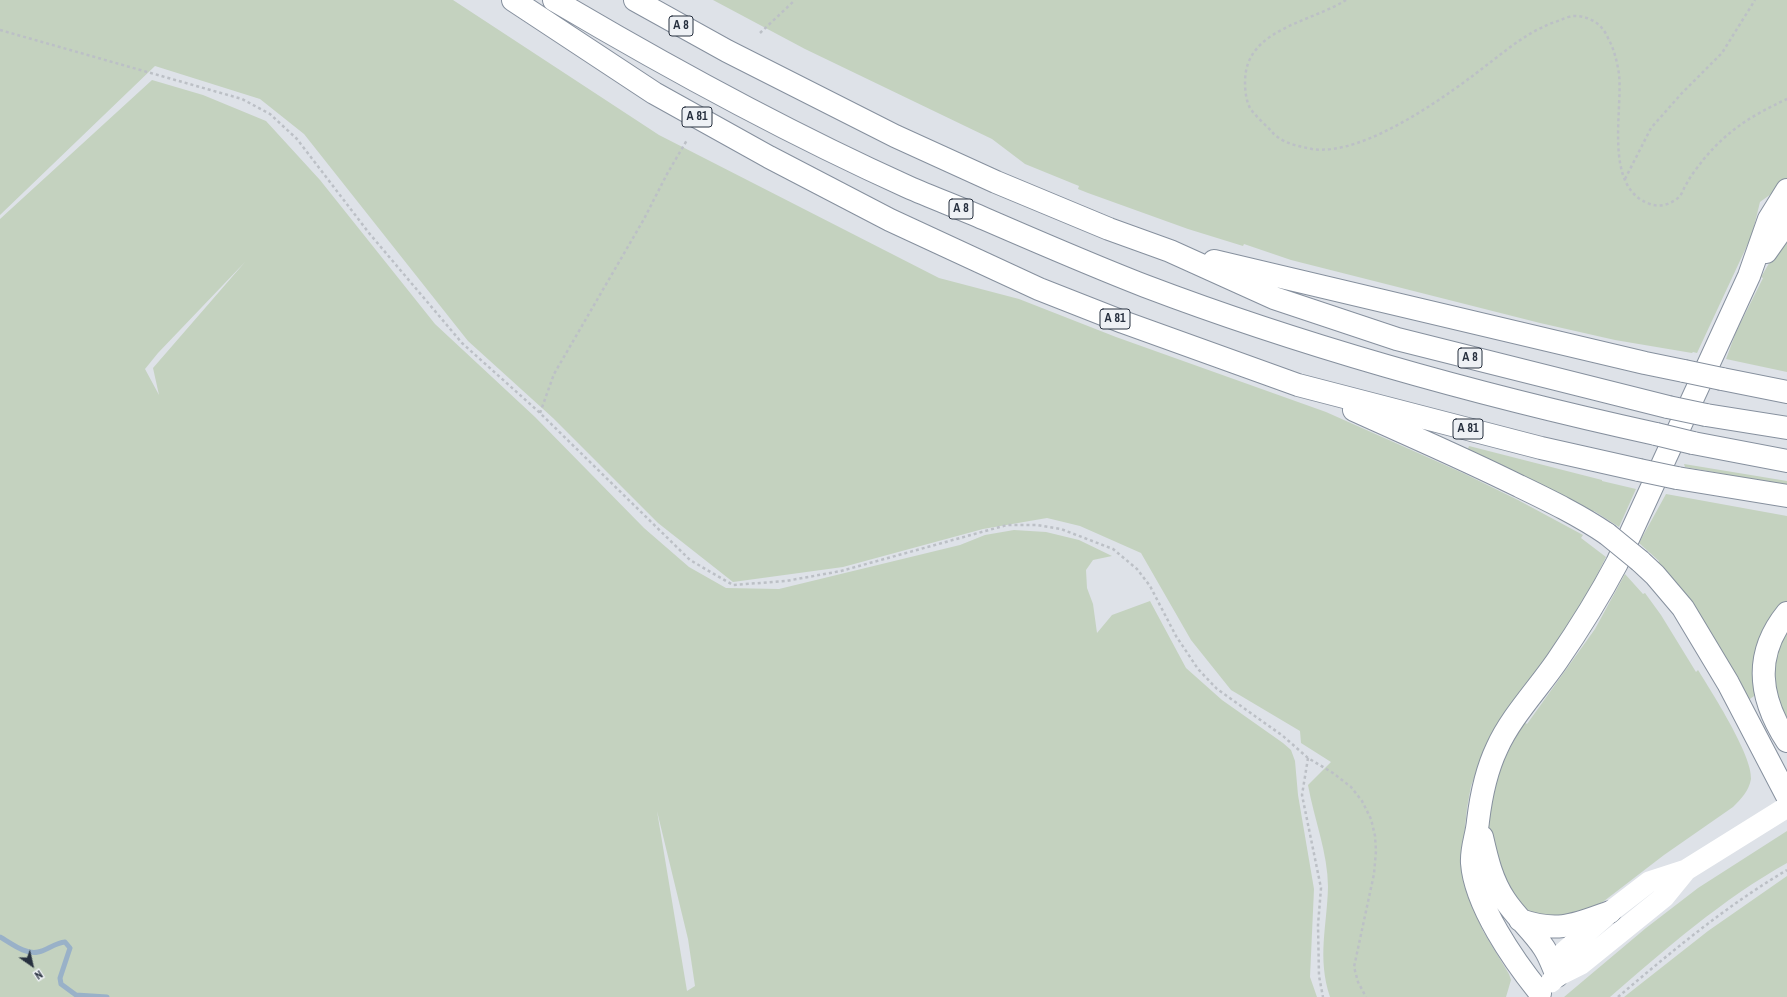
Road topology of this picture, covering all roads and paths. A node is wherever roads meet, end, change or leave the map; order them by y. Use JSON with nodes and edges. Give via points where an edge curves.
{"nodes":[{"id":1,"x":513,"y":0,"type":"edge"},
{"id":2,"x":554,"y":0,"type":"edge"},
{"id":3,"x":635,"y":0,"type":"edge"},
{"id":4,"x":795,"y":0,"type":"edge"},
{"id":5,"x":1346,"y":0,"type":"edge"},
{"id":6,"x":1755,"y":0,"type":"edge"},
{"id":7,"x":0,"y":30,"type":"edge"},
{"id":8,"x":760,"y":33,"type":"dead end"},
{"id":9,"x":1787,"y":99,"type":"edge"},
{"id":10,"x":687,"y":140,"type":"dead end"},
{"id":11,"x":1625,"y":178,"type":"junction"},
{"id":12,"x":1787,"y":190,"type":"edge"},
{"id":13,"x":1787,"y":222,"type":"edge"},
{"id":14,"x":1170,"y":251,"type":"junction"},
{"id":15,"x":1749,"y":276,"type":"junction"},
{"id":16,"x":1298,"y":385,"type":"junction"},
{"id":17,"x":1787,"y":392,"type":"edge"},
{"id":18,"x":540,"y":413,"type":"junction"},
{"id":19,"x":1787,"y":428,"type":"edge"},
{"id":20,"x":1787,"y":461,"type":"edge"},
{"id":21,"x":1787,"y":496,"type":"edge"},
{"id":22,"x":1787,"y":613,"type":"edge"},
{"id":23,"x":1785,"y":737,"type":"edge"},
{"id":24,"x":1308,"y":758,"type":"junction"},
{"id":25,"x":1787,"y":796,"type":"edge"},
{"id":26,"x":1787,"y":807,"type":"edge"},
{"id":27,"x":1478,"y":822,"type":"junction"},
{"id":28,"x":1686,"y":870,"type":"junction"},
{"id":29,"x":1787,"y":870,"type":"edge"},
{"id":30,"x":1610,"y":912,"type":"junction"},
{"id":31,"x":1520,"y":920,"type":"junction"},
{"id":32,"x":1557,"y":976,"type":"junction"},
{"id":33,"x":1538,"y":995,"type":"edge"},
{"id":34,"x":1322,"y":997,"type":"edge"},
{"id":35,"x":1366,"y":997,"type":"edge"},
{"id":36,"x":1618,"y":997,"type":"edge"}],
"edges":[{"from":1,"to":16,"type":"highway","number":"A 81","via":[[654,93],[890,220],[1039,289]]},
{"from":2,"to":20,"type":"highway","number":"A 8","bridge":true,"via":[[677,70],[822,146],[947,204],[1130,280],[1266,329],[1390,367],[1556,412]]},
{"from":3,"to":14,"type":"highway","number":"A 8","via":[[727,51],[895,136],[996,182],[1109,229]]},
{"from":4,"to":8,"type":"path"},
{"from":5,"to":11,"type":"path","via":[[1263,41],[1248,59],[1244,81],[1250,108],[1276,136],[1294,146],[1325,151],[1361,143],[1434,104],[1524,37],[1549,24],[1573,16],[1594,20],[1605,30],[1615,52],[1620,101],[1617,137]]},
{"from":6,"to":11,"type":"path","via":[[1722,53],[1652,128]]},
{"from":7,"to":18,"type":"path","via":[[242,99],[270,114],[297,139],[369,233],[462,343]]},
{"from":9,"to":11,"type":"path","via":[[1746,119],[1724,137],[1704,159],[1680,195],[1668,203],[1657,207],[1646,203],[1632,194]]},
{"from":10,"to":18,"type":"path","via":[[554,374]]},
{"from":12,"to":15,"type":"highway","via":[[1769,219]]},
{"from":13,"to":15,"type":"highway"},
{"from":14,"to":17,"type":"highway","bridge":true,"via":[[1322,285],[1645,364]]},
{"from":14,"to":19,"type":"highway","number":"A 8","bridge":true,"via":[[1274,298],[1397,339],[1668,408]]},
{"from":15,"to":27,"type":"highway","via":[[1638,518],[1596,603],[1508,728],[1497,748],[1484,786]]},
{"from":16,"to":21,"type":"highway","number":"A 81","bridge":true,"via":[[1541,448],[1677,478]]},
{"from":16,"to":25,"type":"highway","bridge":true,"via":[[1565,508],[1607,534],[1640,561],[1683,608],[1732,690]]},
{"from":18,"to":24,"type":"path","via":[[690,560],[733,585],[786,581],[841,571],[1007,525],[1037,525],[1061,529],[1113,549],[1138,569],[1198,669],[1217,689]]},
{"from":22,"to":23,"type":"highway","via":[[1771,638],[1763,676],[1767,701]]},
{"from":24,"to":34,"type":"path","via":[[1302,795],[1321,888],[1318,926]]},
{"from":24,"to":35,"type":"path","via":[[1351,787],[1371,819],[1376,851],[1374,874],[1354,967]]},
{"from":26,"to":28,"type":"main road"},
{"from":27,"to":31,"type":"highway","via":[[1489,869],[1496,886]]},
{"from":27,"to":33,"type":"highway","via":[[1472,863],[1483,903]]},
{"from":28,"to":30,"type":"main road","via":[[1649,882]]},
{"from":28,"to":32,"type":"main road","via":[[1664,897],[1581,964]]},
{"from":29,"to":36,"type":"path","via":[[1722,914],[1661,960]]},
{"from":30,"to":31,"type":"highway","via":[[1577,925],[1563,927],[1544,927]]},
{"from":30,"to":32,"type":"main road","via":[[1563,953]]},
{"from":31,"to":32,"type":"highway","via":[[1544,947]]},
{"from":32,"to":33,"type":"main road"}]}
